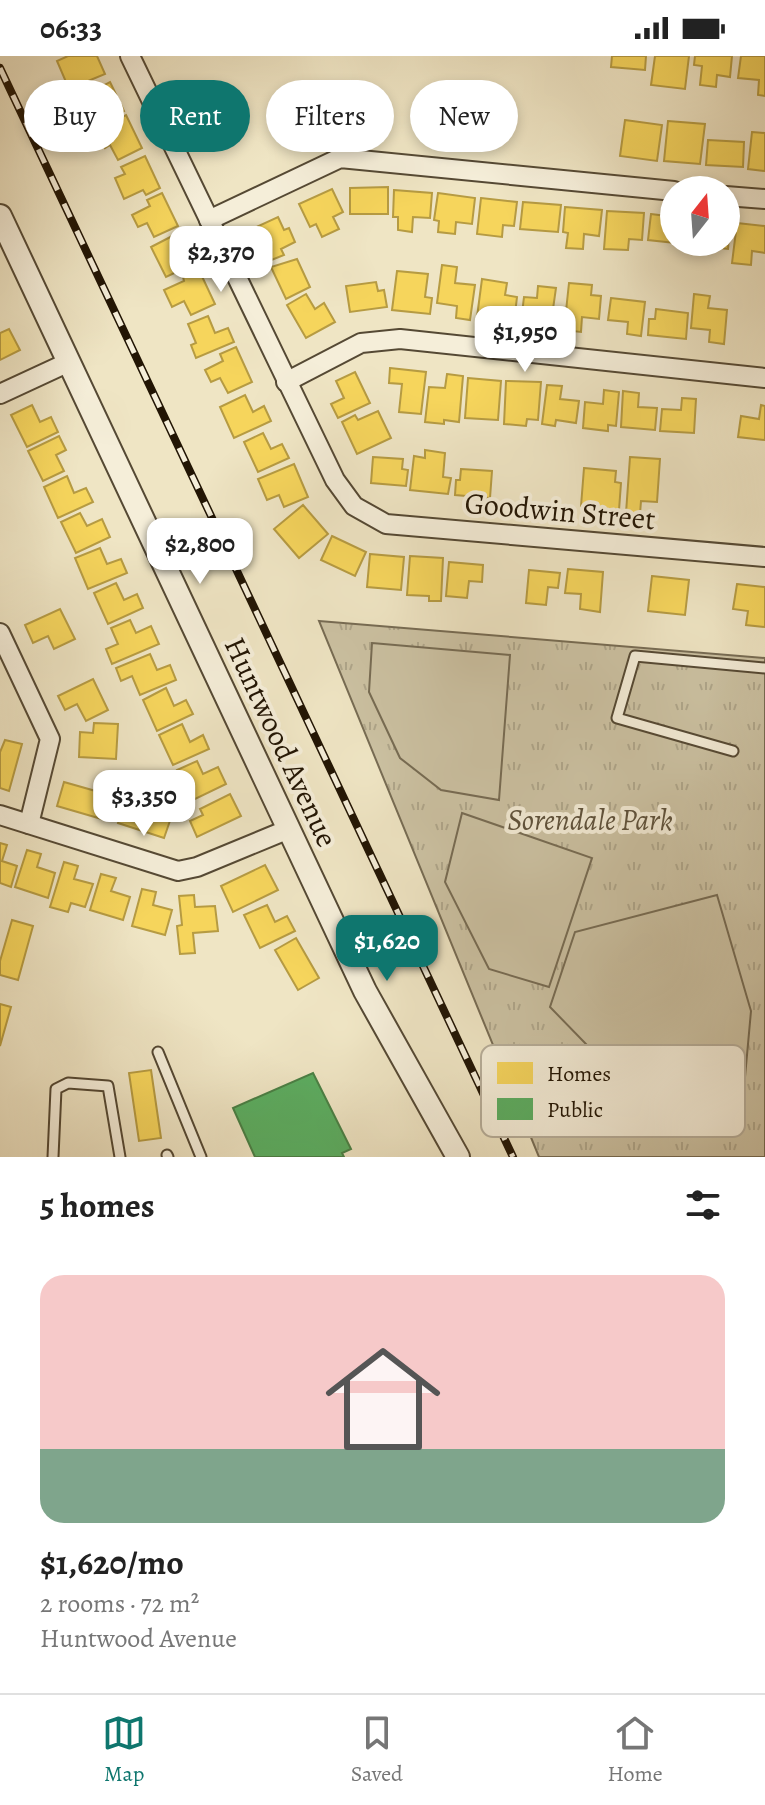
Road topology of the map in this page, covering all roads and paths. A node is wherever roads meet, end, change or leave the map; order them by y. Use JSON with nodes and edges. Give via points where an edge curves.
{"nodes":[{"id":1,"x":130,"y":56,"type":"edge"},
{"id":2,"x":660,"y":190,"type":"edge"},
{"id":3,"x":740,"y":197,"type":"edge"},
{"id":4,"x":765,"y":199,"type":"edge"},
{"id":5,"x":0,"y":216,"type":"edge"},
{"id":6,"x":209,"y":220,"type":"junction"},
{"id":7,"x":69,"y":362,"type":"junction"},
{"id":8,"x":765,"y":378,"type":"edge"},
{"id":9,"x":286,"y":382,"type":"junction"},
{"id":10,"x":0,"y":394,"type":"edge"},
{"id":11,"x":765,"y":557,"type":"edge"},
{"id":12,"x":0,"y":633,"type":"edge"},
{"id":13,"x":765,"y":668,"type":"edge"},
{"id":14,"x":733,"y":751,"type":"dead end"},
{"id":15,"x":0,"y":815,"type":"edge"},
{"id":16,"x":29,"y":824,"type":"junction"},
{"id":17,"x":289,"y":829,"type":"junction"},
{"id":18,"x":158,"y":1052,"type":"dead end"},
{"id":19,"x":53,"y":1157,"type":"edge"},
{"id":20,"x":120,"y":1157,"type":"edge"},
{"id":21,"x":201,"y":1157,"type":"edge"},
{"id":22,"x":458,"y":1157,"type":"edge"}],
"edges":[{"from":1,"to":6,"type":"street"},
{"from":2,"to":6,"type":"street","via":[[340,158]]},
{"from":3,"to":4,"type":"street"},
{"from":5,"to":7,"type":"street","name":"Huntwood Avenue"},
{"from":6,"to":9,"type":"street"},
{"from":7,"to":10,"type":"street"},
{"from":7,"to":17,"type":"street","name":"Huntwood Avenue"},
{"from":8,"to":9,"type":"street","via":[[400,339],[361,343]]},
{"from":9,"to":11,"type":"street","name":"Goodwin Street","via":[[335,480],[354,506],[386,524]]},
{"from":12,"to":16,"type":"street","via":[[50,739]]},
{"from":13,"to":14,"type":"lane","via":[[635,656],[617,718]]},
{"from":15,"to":16,"type":"street"},
{"from":16,"to":17,"type":"street","via":[[178,871]]},
{"from":17,"to":22,"type":"street","name":"Huntwood Avenue","via":[[384,1029]]},
{"from":18,"to":21,"type":"lane"},
{"from":19,"to":20,"type":"lane","via":[[56,1089],[68,1083],[108,1086]]}]}
